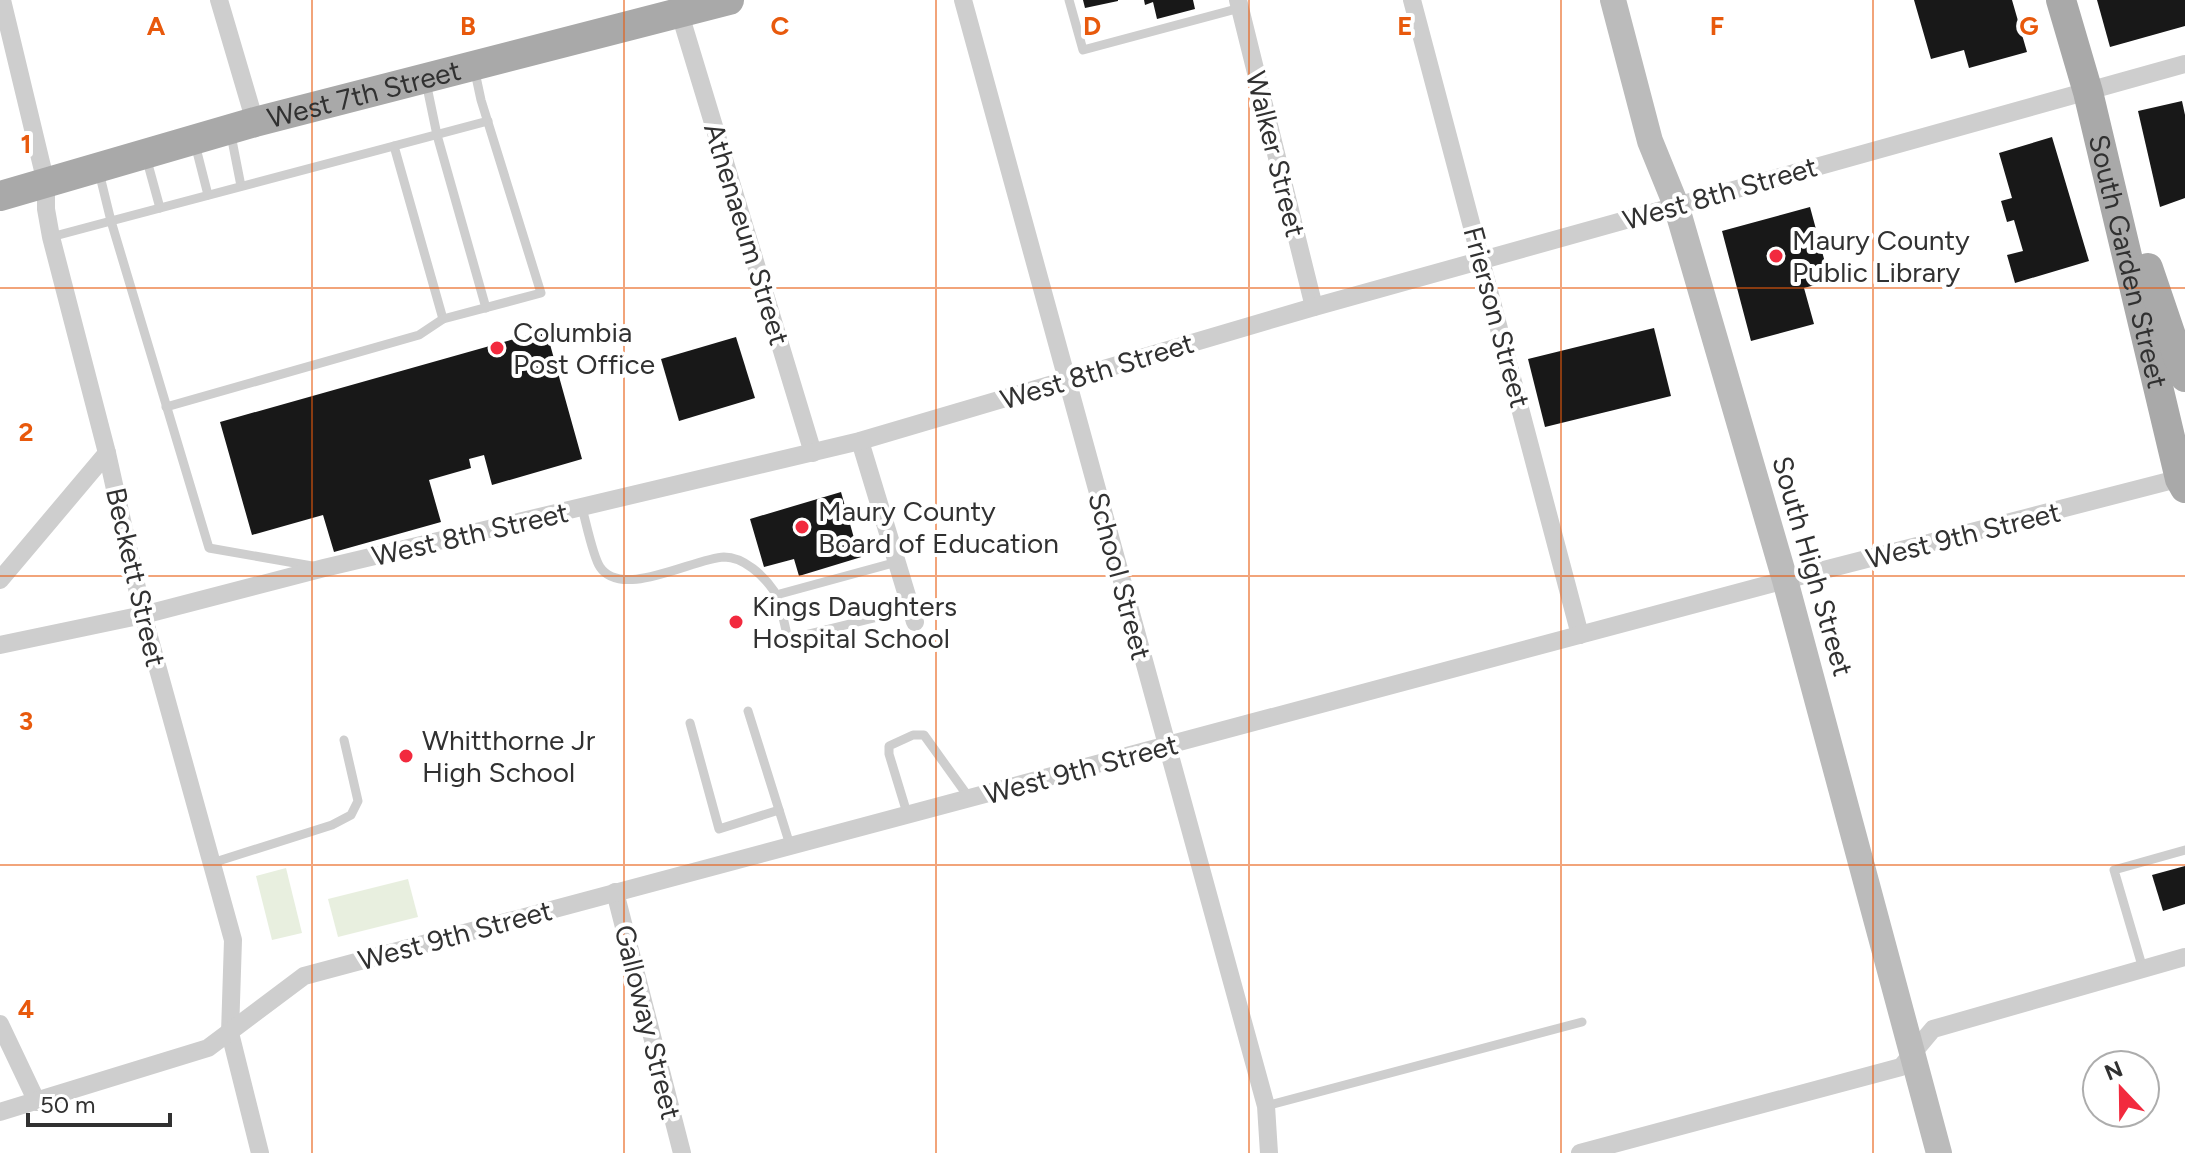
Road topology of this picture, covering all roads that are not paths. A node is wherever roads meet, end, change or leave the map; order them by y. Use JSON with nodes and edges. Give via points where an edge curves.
{"nodes":[{"id":1,"x":2,"y":0,"type":"edge"},
{"id":2,"x":219,"y":0,"type":"edge"},
{"id":3,"x":729,"y":0,"type":"edge"},
{"id":4,"x":963,"y":0,"type":"edge"},
{"id":5,"x":1069,"y":0,"type":"edge"},
{"id":6,"x":1412,"y":0,"type":"edge"},
{"id":7,"x":1613,"y":0,"type":"edge"},
{"id":8,"x":2061,"y":0,"type":"edge"},
{"id":9,"x":1239,"y":4,"type":"edge"},
{"id":10,"x":680,"y":14,"type":"junction"},
{"id":11,"x":2185,"y":64,"type":"edge"},
{"id":12,"x":474,"y":67,"type":"junction"},
{"id":13,"x":425,"y":79,"type":"junction"},
{"id":14,"x":2088,"y":92,"type":"junction"},
{"id":15,"x":488,"y":121,"type":"junction"},
{"id":16,"x":242,"y":126,"type":"junction"},
{"id":17,"x":437,"y":135,"type":"junction"},
{"id":18,"x":194,"y":140,"type":"junction"},
{"id":19,"x":394,"y":146,"type":"junction"},
{"id":20,"x":145,"y":154,"type":"junction"},
{"id":21,"x":98,"y":168,"type":"junction"},
{"id":22,"x":46,"y":183,"type":"junction"},
{"id":23,"x":241,"y":186,"type":"junction"},
{"id":24,"x":208,"y":195,"type":"junction"},
{"id":25,"x":0,"y":196,"type":"edge"},
{"id":26,"x":1676,"y":205,"type":"junction"},
{"id":27,"x":160,"y":208,"type":"junction"},
{"id":28,"x":111,"y":221,"type":"junction"},
{"id":29,"x":51,"y":237,"type":"junction"},
{"id":30,"x":1482,"y":261,"type":"junction"},
{"id":31,"x":1314,"y":307,"type":"junction"},
{"id":32,"x":486,"y":308,"type":"junction"},
{"id":33,"x":443,"y":319,"type":"junction"},
{"id":34,"x":2185,"y":377,"type":"edge"},
{"id":35,"x":1067,"y":379,"type":"junction"},
{"id":36,"x":166,"y":407,"type":"junction"},
{"id":37,"x":860,"y":441,"type":"junction"},
{"id":38,"x":107,"y":453,"type":"junction"},
{"id":39,"x":813,"y":453,"type":"junction"},
{"id":40,"x":2183,"y":481,"type":"edge"},
{"id":41,"x":582,"y":508,"type":"junction"},
{"id":42,"x":897,"y":562,"type":"junction"},
{"id":43,"x":324,"y":568,"type":"junction"},
{"id":44,"x":0,"y":580,"type":"edge"},
{"id":45,"x":1785,"y":580,"type":"junction"},
{"id":46,"x":776,"y":595,"type":"junction"},
{"id":47,"x":143,"y":615,"type":"junction"},
{"id":48,"x":913,"y":615,"type":"joint"},
{"id":49,"x":1580,"y":635,"type":"junction"},
{"id":50,"x":0,"y":645,"type":"edge"},
{"id":51,"x":748,"y":711,"type":"dead end"},
{"id":52,"x":690,"y":723,"type":"dead end"},
{"id":53,"x":344,"y":740,"type":"dead end"},
{"id":54,"x":1167,"y":746,"type":"junction"},
{"id":55,"x":970,"y":799,"type":"junction"},
{"id":56,"x":779,"y":810,"type":"junction"},
{"id":57,"x":907,"y":813,"type":"junction"},
{"id":58,"x":790,"y":845,"type":"junction"},
{"id":59,"x":2185,"y":850,"type":"edge"},
{"id":60,"x":212,"y":863,"type":"junction"},
{"id":61,"x":615,"y":892,"type":"junction"},
{"id":62,"x":2185,"y":957,"type":"edge"},
{"id":63,"x":2143,"y":969,"type":"junction"},
{"id":64,"x":1582,"y":1022,"type":"dead end"},
{"id":65,"x":0,"y":1024,"type":"edge"},
{"id":66,"x":230,"y":1033,"type":"junction"},
{"id":67,"x":1912,"y":1055,"type":"junction"},
{"id":68,"x":37,"y":1102,"type":"junction"},
{"id":69,"x":1266,"y":1106,"type":"junction"},
{"id":70,"x":0,"y":1112,"type":"edge"},
{"id":71,"x":1586,"y":1152,"type":"edge"},
{"id":72,"x":260,"y":1153,"type":"edge"},
{"id":73,"x":682,"y":1153,"type":"edge"},
{"id":74,"x":1269,"y":1153,"type":"edge"},
{"id":75,"x":1939,"y":1153,"type":"edge"}],
"edges":[{"from":1,"to":22,"type":"street","name":"Beckett Street"},
{"from":2,"to":16,"type":"street"},
{"from":3,"to":10,"type":"main road","name":"West 7th Street"},
{"from":4,"to":35,"type":"street","name":"School Street"},
{"from":5,"to":9,"type":"lane","via":[[1083,50]]},
{"from":6,"to":30,"type":"street","name":"Frierson Street"},
{"from":7,"to":26,"type":"street","name":"South High Street","via":[[1650,141]]},
{"from":8,"to":14,"type":"main road","name":"South Garden Street"},
{"from":9,"to":31,"type":"street","name":"Walker Street"},
{"from":10,"to":12,"type":"main road","name":"West 7th Street"},
{"from":10,"to":39,"type":"street","name":"Athenaeum Street"},
{"from":11,"to":14,"type":"street","name":"West 8th Street"},
{"from":12,"to":13,"type":"main road","name":"West 7th Street"},
{"from":12,"to":15,"type":"lane"},
{"from":13,"to":16,"type":"main road","name":"West 7th Street"},
{"from":13,"to":17,"type":"lane"},
{"from":14,"to":26,"type":"street","name":"West 8th Street"},
{"from":14,"to":34,"type":"main road","name":"South Garden Street"},
{"from":14,"to":40,"type":"main road","name":"South Garden Street"},
{"from":15,"to":17,"type":"lane"},
{"from":15,"to":32,"type":"lane","via":[[541,293]]},
{"from":16,"to":18,"type":"main road","name":"West 7th Street"},
{"from":16,"to":23,"type":"lane"},
{"from":17,"to":19,"type":"lane"},
{"from":17,"to":32,"type":"lane"},
{"from":18,"to":20,"type":"main road","name":"West 7th Street"},
{"from":18,"to":24,"type":"lane"},
{"from":19,"to":23,"type":"lane"},
{"from":19,"to":33,"type":"lane"},
{"from":20,"to":21,"type":"main road","name":"West 7th Street"},
{"from":20,"to":27,"type":"lane"},
{"from":21,"to":22,"type":"main road","name":"West 7th Street"},
{"from":21,"to":28,"type":"lane"},
{"from":22,"to":25,"type":"main road","name":"West 7th Street"},
{"from":22,"to":29,"type":"street","name":"Beckett Street"},
{"from":23,"to":24,"type":"lane"},
{"from":24,"to":27,"type":"lane"},
{"from":26,"to":30,"type":"street","name":"West 8th Street"},
{"from":26,"to":45,"type":"street","name":"South High Street"},
{"from":27,"to":28,"type":"lane"},
{"from":28,"to":29,"type":"lane"},
{"from":28,"to":36,"type":"lane"},
{"from":29,"to":38,"type":"street","name":"Beckett Street"},
{"from":30,"to":31,"type":"street","name":"West 8th Street"},
{"from":30,"to":49,"type":"street","name":"Frierson Street"},
{"from":31,"to":35,"type":"street","name":"West 8th Street"},
{"from":32,"to":33,"type":"lane"},
{"from":33,"to":36,"type":"lane","via":[[419,335]]},
{"from":35,"to":37,"type":"street","name":"West 8th Street"},
{"from":35,"to":54,"type":"street","name":"School Street"},
{"from":36,"to":43,"type":"lane","via":[[209,548]]},
{"from":37,"to":39,"type":"street","name":"West 8th Street"},
{"from":37,"to":42,"type":"street"},
{"from":38,"to":44,"type":"street"},
{"from":38,"to":47,"type":"street","name":"Beckett Street"},
{"from":39,"to":41,"type":"street","name":"West 8th Street"},
{"from":40,"to":45,"type":"street","name":"West 9th Street"},
{"from":41,"to":43,"type":"street","name":"West 8th Street"},
{"from":41,"to":46,"type":"lane","via":[[600,567],[612,577],[629,581],[725,557],[742,561]]},
{"from":42,"to":46,"type":"lane"},
{"from":42,"to":48,"type":"street"},
{"from":43,"to":47,"type":"street","name":"West 8th Street"},
{"from":45,"to":49,"type":"street","name":"West 9th Street"},
{"from":45,"to":67,"type":"street","name":"South High Street"},
{"from":46,"to":48,"type":"lane","via":[[788,639]]},
{"from":47,"to":50,"type":"street","name":"West 8th Street"},
{"from":47,"to":60,"type":"street","name":"Beckett Street"},
{"from":49,"to":54,"type":"street","name":"West 9th Street"},
{"from":51,"to":56,"type":"lane"},
{"from":52,"to":56,"type":"lane","via":[[719,829]]},
{"from":53,"to":60,"type":"lane","via":[[358,801],[351,815]]},
{"from":54,"to":55,"type":"street","name":"West 9th Street"},
{"from":54,"to":69,"type":"street","name":"School Street"},
{"from":55,"to":57,"type":"street","name":"West 9th Street"},
{"from":55,"to":57,"type":"lane","via":[[924,735],[913,735],[889,746]]},
{"from":56,"to":58,"type":"lane"},
{"from":57,"to":58,"type":"street","name":"West 9th Street"},
{"from":58,"to":61,"type":"street","name":"West 9th Street"},
{"from":59,"to":63,"type":"lane","via":[[2114,870]]},
{"from":60,"to":66,"type":"street","name":"Beckett Street","via":[[233,940]]},
{"from":61,"to":66,"type":"street","name":"West 9th Street","via":[[304,976]]},
{"from":61,"to":73,"type":"street","name":"Galloway Street"},
{"from":62,"to":63,"type":"street"},
{"from":63,"to":67,"type":"street","via":[[1933,1029]]},
{"from":64,"to":69,"type":"lane"},
{"from":65,"to":68,"type":"street"},
{"from":66,"to":68,"type":"street","name":"West 9th Street","via":[[208,1048]]},
{"from":66,"to":72,"type":"street","name":"Beckett Street"},
{"from":67,"to":71,"type":"street","via":[[1901,1067]]},
{"from":67,"to":75,"type":"street","name":"South High Street"},
{"from":68,"to":70,"type":"street","name":"West 9th Street"},
{"from":69,"to":74,"type":"street","name":"School Street"}]}
